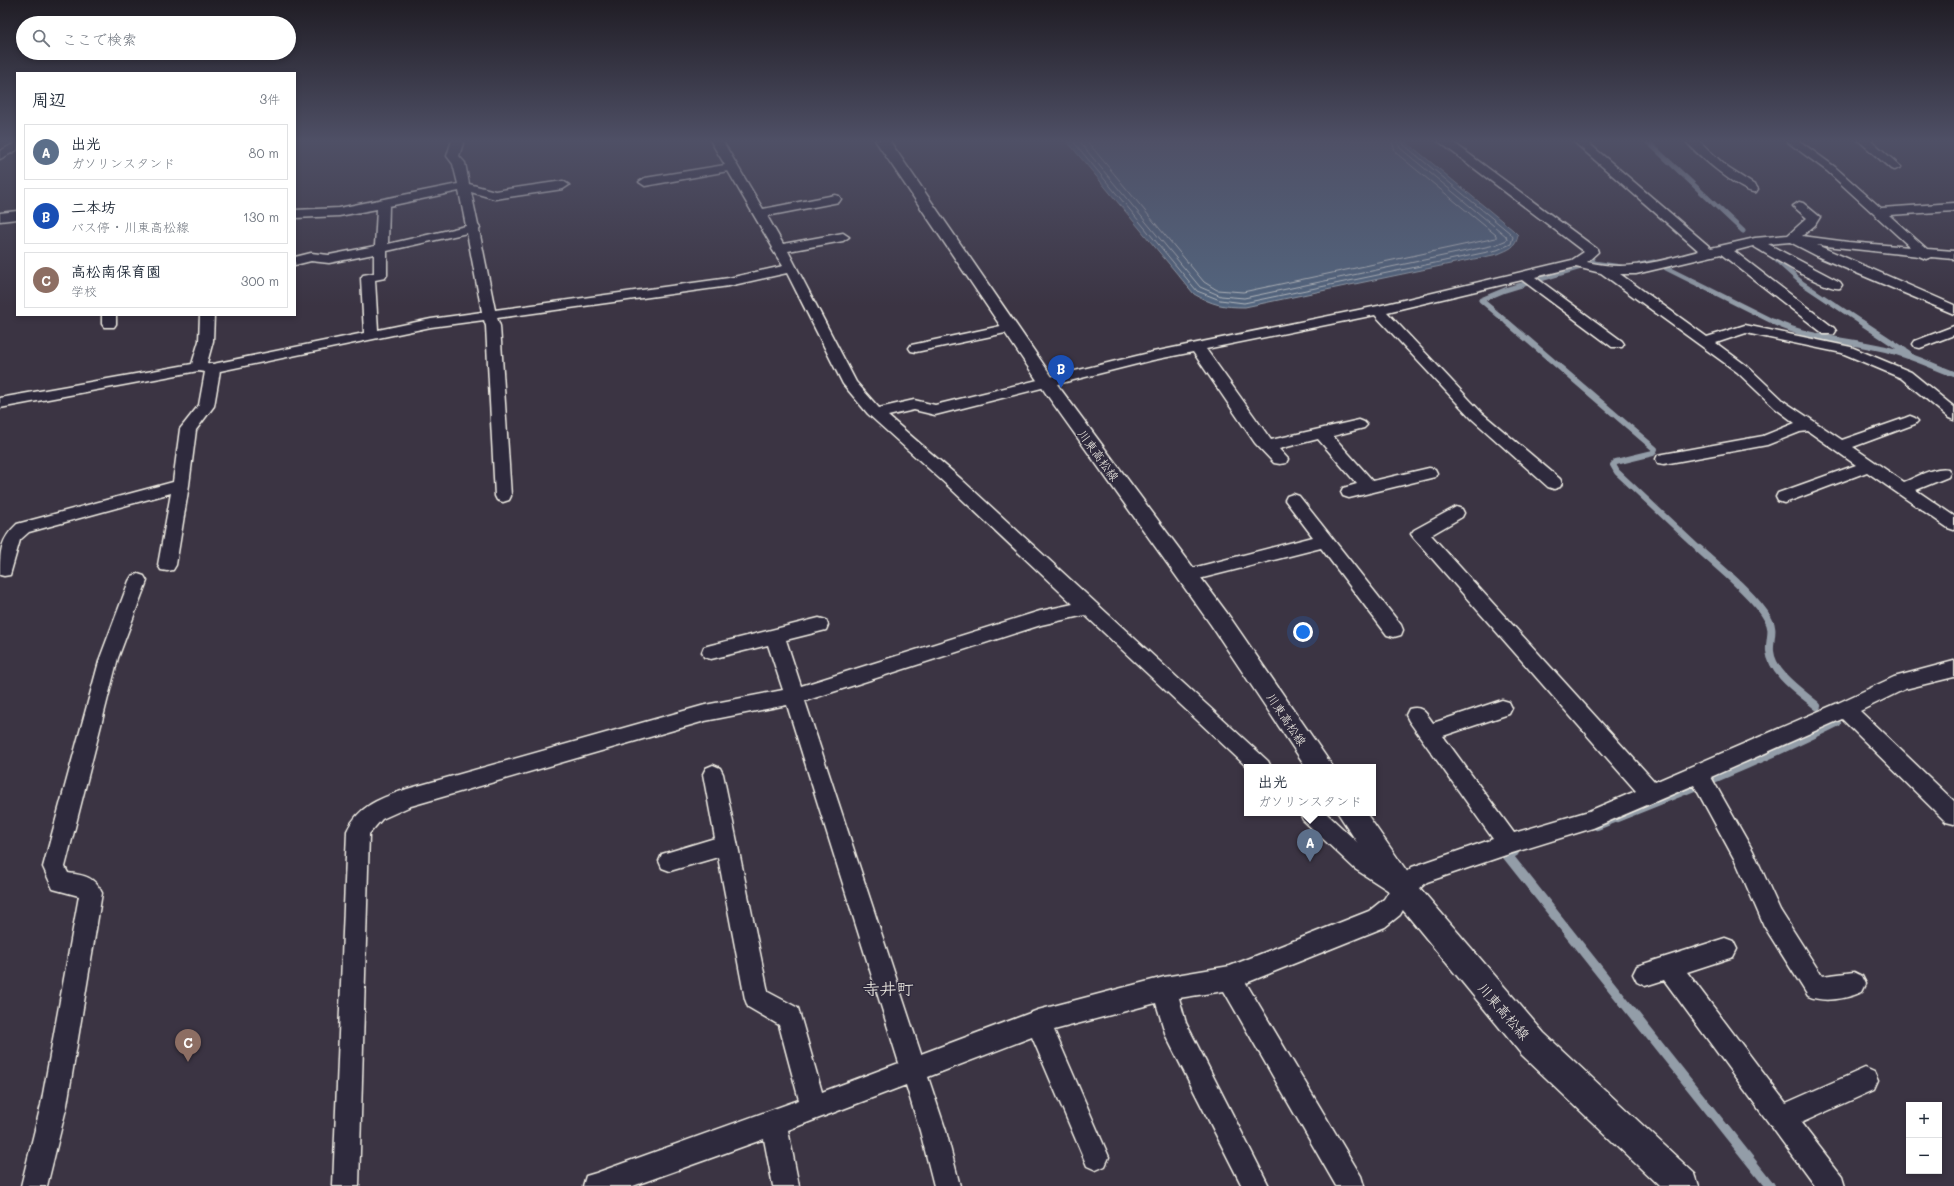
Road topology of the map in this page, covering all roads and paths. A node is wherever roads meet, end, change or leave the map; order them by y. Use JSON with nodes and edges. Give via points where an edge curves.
{"nodes":[{"id":1,"x":422,"y":195,"type":"edge"},
{"id":2,"x":466,"y":195,"type":"edge"},
{"id":3,"x":747,"y":195,"type":"edge"},
{"id":4,"x":920,"y":195,"type":"edge"},
{"id":5,"x":1517,"y":195,"type":"edge"},
{"id":6,"x":1642,"y":195,"type":"edge"},
{"id":7,"x":1859,"y":195,"type":"edge"},
{"id":8,"x":835,"y":199,"type":"dead end"},
{"id":9,"x":383,"y":204,"type":"junction"},
{"id":10,"x":1799,"y":206,"type":"dead end"},
{"id":11,"x":1954,"y":207,"type":"edge"},
{"id":12,"x":1877,"y":212,"type":"junction"},
{"id":13,"x":296,"y":214,"type":"edge"},
{"id":14,"x":758,"y":214,"type":"junction"},
{"id":15,"x":16,"y":215,"type":"edge"},
{"id":16,"x":0,"y":217,"type":"edge"},
{"id":17,"x":474,"y":228,"type":"junction"},
{"id":18,"x":843,"y":237,"type":"dead end"},
{"id":19,"x":1792,"y":238,"type":"junction"},
{"id":20,"x":1755,"y":242,"type":"junction"},
{"id":21,"x":381,"y":249,"type":"junction"},
{"id":22,"x":778,"y":249,"type":"junction"},
{"id":23,"x":1723,"y":250,"type":"junction"},
{"id":24,"x":1709,"y":253,"type":"junction"},
{"id":25,"x":1922,"y":253,"type":"junction"},
{"id":26,"x":1954,"y":255,"type":"edge"},
{"id":27,"x":296,"y":261,"type":"edge"},
{"id":28,"x":1583,"y":265,"type":"junction"},
{"id":29,"x":1954,"y":267,"type":"edge"},
{"id":30,"x":791,"y":268,"type":"junction"},
{"id":31,"x":1606,"y":270,"type":"junction"},
{"id":32,"x":1530,"y":279,"type":"junction"},
{"id":33,"x":1835,"y":285,"type":"dead end"},
{"id":34,"x":1378,"y":310,"type":"junction"},
{"id":35,"x":1954,"y":310,"type":"edge"},
{"id":36,"x":489,"y":314,"type":"junction"},
{"id":37,"x":207,"y":316,"type":"edge"},
{"id":38,"x":1010,"y":328,"type":"junction"},
{"id":39,"x":1954,"y":330,"type":"edge"},
{"id":40,"x":1829,"y":331,"type":"dead end"},
{"id":41,"x":371,"y":335,"type":"junction"},
{"id":42,"x":1705,"y":342,"type":"junction"},
{"id":43,"x":1617,"y":344,"type":"dead end"},
{"id":44,"x":1920,"y":344,"type":"dead end"},
{"id":45,"x":1197,"y":346,"type":"junction"},
{"id":46,"x":916,"y":348,"type":"dead end"},
{"id":47,"x":205,"y":367,"type":"junction"},
{"id":48,"x":1047,"y":383,"type":"junction"},
{"id":49,"x":0,"y":403,"type":"edge"},
{"id":50,"x":876,"y":414,"type":"junction"},
{"id":51,"x":1954,"y":416,"type":"edge"},
{"id":52,"x":1910,"y":421,"type":"dead end"},
{"id":53,"x":1358,"y":425,"type":"dead end"},
{"id":54,"x":1810,"y":426,"type":"junction"},
{"id":55,"x":1322,"y":434,"type":"junction"},
{"id":56,"x":1268,"y":446,"type":"junction"},
{"id":57,"x":1840,"y":446,"type":"junction"},
{"id":58,"x":1280,"y":459,"type":"dead end"},
{"id":59,"x":1664,"y":459,"type":"dead end"},
{"id":60,"x":1868,"y":466,"type":"junction"},
{"id":61,"x":1429,"y":473,"type":"dead end"},
{"id":62,"x":1942,"y":473,"type":"dead end"},
{"id":63,"x":1554,"y":483,"type":"dead end"},
{"id":64,"x":181,"y":485,"type":"junction"},
{"id":65,"x":1369,"y":487,"type":"junction"},
{"id":66,"x":1903,"y":489,"type":"junction"},
{"id":67,"x":1349,"y":492,"type":"dead end"},
{"id":68,"x":503,"y":496,"type":"dead end"},
{"id":69,"x":1784,"y":497,"type":"dead end"},
{"id":70,"x":1293,"y":500,"type":"dead end"},
{"id":71,"x":1456,"y":513,"type":"dead end"},
{"id":72,"x":1954,"y":524,"type":"edge"},
{"id":73,"x":1323,"y":540,"type":"junction"},
{"id":74,"x":167,"y":566,"type":"dead end"},
{"id":75,"x":4,"y":570,"type":"dead end"},
{"id":76,"x":1187,"y":576,"type":"junction"},
{"id":77,"x":138,"y":581,"type":"dead end"},
{"id":78,"x":1088,"y":607,"type":"junction"},
{"id":79,"x":819,"y":625,"type":"dead end"},
{"id":80,"x":1394,"y":630,"type":"dead end"},
{"id":81,"x":775,"y":636,"type":"junction"},
{"id":82,"x":711,"y":652,"type":"dead end"},
{"id":83,"x":1954,"y":669,"type":"edge"},
{"id":84,"x":795,"y":696,"type":"junction"},
{"id":85,"x":1502,"y":708,"type":"dead end"},
{"id":86,"x":1846,"y":709,"type":"junction"},
{"id":87,"x":1416,"y":716,"type":"dead end"},
{"id":88,"x":1428,"y":733,"type":"junction"},
{"id":89,"x":1258,"y":764,"type":"edge"},
{"id":90,"x":1318,"y":764,"type":"edge"},
{"id":91,"x":713,"y":774,"type":"dead end"},
{"id":92,"x":1702,"y":780,"type":"junction"},
{"id":93,"x":1651,"y":793,"type":"junction"},
{"id":94,"x":1954,"y":815,"type":"edge"},
{"id":95,"x":1313,"y":816,"type":"edge"},
{"id":96,"x":1353,"y":816,"type":"edge"},
{"id":97,"x":1509,"y":844,"type":"junction"},
{"id":98,"x":726,"y":845,"type":"junction"},
{"id":99,"x":670,"y":861,"type":"dead end"},
{"id":100,"x":1403,"y":890,"type":"junction"},
{"id":101,"x":1725,"y":949,"type":"dead end"},
{"id":102,"x":1669,"y":966,"type":"junction"},
{"id":103,"x":1645,"y":974,"type":"dead end"},
{"id":104,"x":1230,"y":978,"type":"junction"},
{"id":105,"x":1854,"y":984,"type":"dead end"},
{"id":106,"x":1164,"y":989,"type":"junction"},
{"id":107,"x":1038,"y":1022,"type":"junction"},
{"id":108,"x":913,"y":1071,"type":"junction"},
{"id":109,"x":1865,"y":1082,"type":"dead end"},
{"id":110,"x":814,"y":1108,"type":"junction"},
{"id":111,"x":1782,"y":1118,"type":"junction"},
{"id":112,"x":774,"y":1123,"type":"junction"},
{"id":113,"x":1096,"y":1157,"type":"dead end"},
{"id":114,"x":601,"y":1185,"type":"edge"},
{"id":115,"x":34,"y":1186,"type":"edge"},
{"id":116,"x":346,"y":1186,"type":"edge"},
{"id":117,"x":786,"y":1186,"type":"edge"},
{"id":118,"x":948,"y":1186,"type":"edge"},
{"id":119,"x":1256,"y":1186,"type":"edge"},
{"id":120,"x":1351,"y":1186,"type":"edge"},
{"id":121,"x":1683,"y":1186,"type":"edge"},
{"id":122,"x":1832,"y":1186,"type":"edge"}],
"edges":[{"from":1,"to":9,"type":"street"},
{"from":2,"to":17,"type":"street"},
{"from":3,"to":14,"type":"street"},
{"from":4,"to":38,"type":"main road","name":"川東高松線"},
{"from":5,"to":28,"type":"street","via":[[1592,252]]},
{"from":6,"to":24,"type":"street"},
{"from":7,"to":12,"type":"street"},
{"from":8,"to":14,"type":"street"},
{"from":9,"to":13,"type":"street","via":[[339,212]]},
{"from":9,"to":21,"type":"street"},
{"from":10,"to":19,"type":"street","via":[[1814,217]]},
{"from":11,"to":12,"type":"street"},
{"from":12,"to":25,"type":"street"},
{"from":14,"to":22,"type":"street"},
{"from":15,"to":16,"type":"street"},
{"from":17,"to":21,"type":"street"},
{"from":17,"to":36,"type":"street"},
{"from":18,"to":22,"type":"street"},
{"from":19,"to":20,"type":"street"},
{"from":19,"to":25,"type":"street"},
{"from":19,"to":35,"type":"street"},
{"from":20,"to":23,"type":"street"},
{"from":20,"to":33,"type":"street"},
{"from":21,"to":27,"type":"street","via":[[329,259],[311,257]]},
{"from":21,"to":41,"type":"street","via":[[380,275],[368,278]]},
{"from":22,"to":30,"type":"street"},
{"from":23,"to":24,"type":"street"},
{"from":23,"to":40,"type":"street"},
{"from":24,"to":31,"type":"street","via":[[1636,270]]},
{"from":25,"to":26,"type":"street"},
{"from":25,"to":29,"type":"street"},
{"from":28,"to":31,"type":"street"},
{"from":28,"to":32,"type":"street"},
{"from":30,"to":36,"type":"street","via":[[729,282]]},
{"from":30,"to":50,"type":"street","via":[[850,384]]},
{"from":31,"to":42,"type":"street"},
{"from":32,"to":34,"type":"street"},
{"from":32,"to":43,"type":"street"},
{"from":34,"to":45,"type":"street"},
{"from":34,"to":63,"type":"street","via":[[1477,416]]},
{"from":36,"to":41,"type":"street"},
{"from":36,"to":68,"type":"street","via":[[493,326]]},
{"from":37,"to":47,"type":"street"},
{"from":38,"to":46,"type":"street"},
{"from":38,"to":48,"type":"main road","name":"川東高松線"},
{"from":39,"to":44,"type":"street"},
{"from":41,"to":47,"type":"street"},
{"from":42,"to":51,"type":"street","via":[[1745,329],[1846,350],[1906,375]]},
{"from":42,"to":54,"type":"street","via":[[1742,369],[1780,406]]},
{"from":45,"to":48,"type":"street"},
{"from":45,"to":56,"type":"street","via":[[1243,415]]},
{"from":47,"to":49,"type":"street"},
{"from":47,"to":64,"type":"street","via":[[206,406],[188,429]]},
{"from":48,"to":50,"type":"street","via":[[935,410],[914,405]]},
{"from":48,"to":76,"type":"main road","name":"川東高松線"},
{"from":50,"to":78,"type":"street","via":[[955,483]]},
{"from":52,"to":57,"type":"street"},
{"from":53,"to":55,"type":"street"},
{"from":54,"to":57,"type":"street"},
{"from":54,"to":59,"type":"street","via":[[1797,427],[1767,440]]},
{"from":55,"to":56,"type":"street"},
{"from":55,"to":65,"type":"street"},
{"from":56,"to":58,"type":"street"},
{"from":57,"to":60,"type":"street"},
{"from":60,"to":66,"type":"street"},
{"from":60,"to":69,"type":"street"},
{"from":61,"to":65,"type":"street"},
{"from":62,"to":66,"type":"street"},
{"from":64,"to":74,"type":"street"},
{"from":64,"to":75,"type":"street","via":[[23,528],[12,537]]},
{"from":65,"to":67,"type":"street"},
{"from":66,"to":72,"type":"street"},
{"from":70,"to":73,"type":"street"},
{"from":71,"to":93,"type":"street","via":[[1420,534]]},
{"from":73,"to":76,"type":"street"},
{"from":73,"to":80,"type":"street"},
{"from":76,"to":90,"type":"main road","name":"川東高松線"},
{"from":77,"to":115,"type":"street","via":[[109,658],[54,867],[60,882],[83,885],[91,893],[54,1105]]},
{"from":78,"to":84,"type":"street","via":[[1040,618]]},
{"from":78,"to":89,"type":"street"},
{"from":79,"to":81,"type":"street"},
{"from":81,"to":82,"type":"street"},
{"from":81,"to":84,"type":"street"},
{"from":83,"to":86,"type":"street","via":[[1901,682]]},
{"from":84,"to":108,"type":"street"},
{"from":84,"to":116,"type":"street","via":[[705,713],[406,798],[374,812],[358,831]]},
{"from":85,"to":88,"type":"street"},
{"from":86,"to":92,"type":"street"},
{"from":86,"to":94,"type":"street"},
{"from":87,"to":88,"type":"street"},
{"from":88,"to":97,"type":"street"},
{"from":91,"to":98,"type":"street"},
{"from":92,"to":93,"type":"street"},
{"from":92,"to":105,"type":"street","via":[[1745,858],[1772,918],[1816,988]]},
{"from":93,"to":97,"type":"street","via":[[1593,819]]},
{"from":95,"to":100,"type":"street","via":[[1363,862]]},
{"from":96,"to":100,"type":"main road","name":"川東高松線"},
{"from":97,"to":100,"type":"street","via":[[1420,874]]},
{"from":98,"to":99,"type":"street"},
{"from":98,"to":110,"type":"street","via":[[757,1000],[789,1017]]},
{"from":100,"to":104,"type":"street","via":[[1392,907],[1377,918]]},
{"from":100,"to":121,"type":"main road","name":"川東高松線","via":[[1533,1044]]},
{"from":101,"to":102,"type":"street"},
{"from":102,"to":103,"type":"street"},
{"from":102,"to":111,"type":"street"},
{"from":104,"to":106,"type":"street"},
{"from":104,"to":120,"type":"street"},
{"from":106,"to":107,"type":"street"},
{"from":106,"to":119,"type":"street","via":[[1175,1027]]},
{"from":107,"to":108,"type":"street"},
{"from":107,"to":113,"type":"street"},
{"from":108,"to":110,"type":"street"},
{"from":108,"to":118,"type":"street"},
{"from":109,"to":111,"type":"street"},
{"from":110,"to":112,"type":"street"},
{"from":111,"to":122,"type":"street"},
{"from":112,"to":114,"type":"street"},
{"from":112,"to":117,"type":"street"}]}
